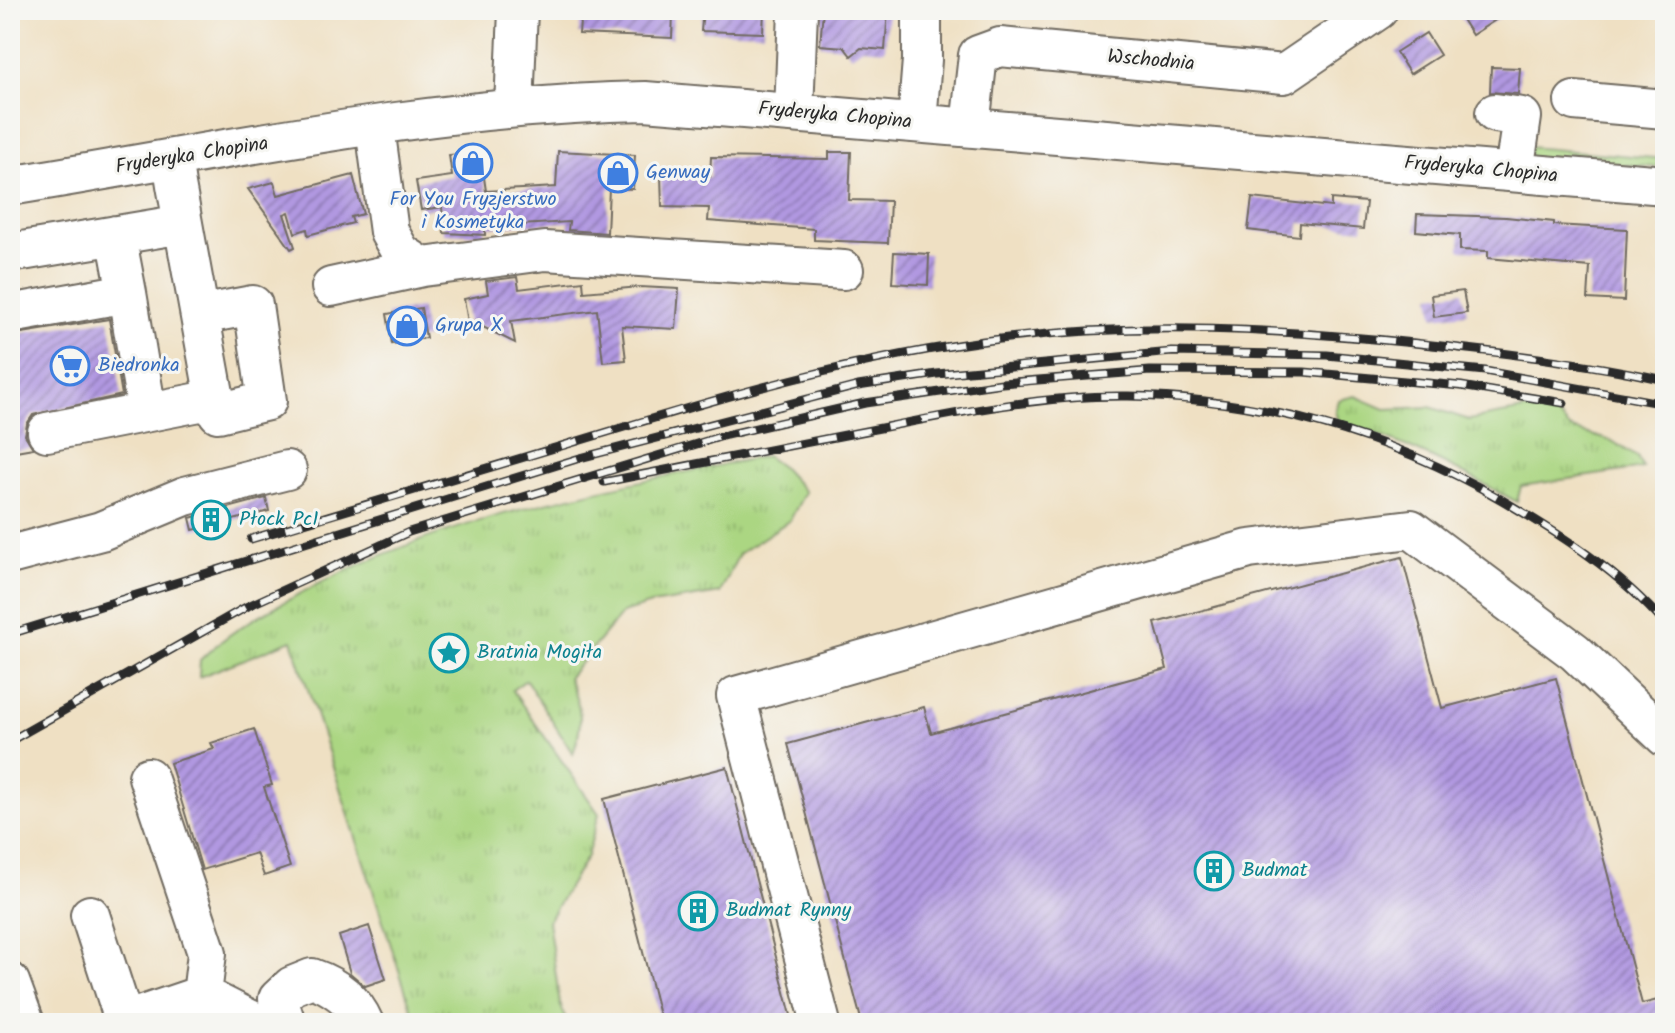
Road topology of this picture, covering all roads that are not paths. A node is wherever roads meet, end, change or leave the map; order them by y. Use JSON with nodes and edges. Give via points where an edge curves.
{"nodes":[{"id":1,"x":518,"y":10,"type":"edge"},
{"id":2,"x":798,"y":10,"type":"edge"},
{"id":3,"x":922,"y":10,"type":"edge"},
{"id":4,"x":1378,"y":10,"type":"edge"},
{"id":5,"x":1574,"y":101,"type":"dead end"},
{"id":6,"x":514,"y":108,"type":"junction"},
{"id":7,"x":1665,"y":109,"type":"edge"},
{"id":8,"x":794,"y":112,"type":"junction"},
{"id":9,"x":1495,"y":113,"type":"dead end"},
{"id":10,"x":917,"y":122,"type":"junction"},
{"id":11,"x":375,"y":127,"type":"junction"},
{"id":12,"x":970,"y":127,"type":"junction"},
{"id":13,"x":172,"y":159,"type":"junction"},
{"id":14,"x":1514,"y":172,"type":"junction"},
{"id":15,"x":1665,"y":185,"type":"edge"},
{"id":16,"x":10,"y":186,"type":"edge"},
{"id":17,"x":183,"y":224,"type":"junction"},
{"id":18,"x":116,"y":235,"type":"junction"},
{"id":19,"x":10,"y":253,"type":"edge"},
{"id":20,"x":423,"y":267,"type":"junction"},
{"id":21,"x":844,"y":270,"type":"dead end"},
{"id":22,"x":331,"y":287,"type":"dead end"},
{"id":23,"x":127,"y":293,"type":"junction"},
{"id":24,"x":10,"y":314,"type":"edge"},
{"id":25,"x":200,"y":315,"type":"junction"},
{"id":26,"x":215,"y":399,"type":"junction"},
{"id":27,"x":147,"y":412,"type":"junction"},
{"id":28,"x":47,"y":432,"type":"dead end"},
{"id":29,"x":287,"y":470,"type":"dead end"},
{"id":30,"x":10,"y":555,"type":"edge"},
{"id":31,"x":1665,"y":737,"type":"edge"},
{"id":32,"x":148,"y":777,"type":"dead end"},
{"id":33,"x":90,"y":915,"type":"dead end"},
{"id":34,"x":10,"y":982,"type":"edge"},
{"id":35,"x":207,"y":1009,"type":"edge"},
{"id":36,"x":285,"y":1019,"type":"edge"},
{"id":37,"x":123,"y":1022,"type":"edge"},
{"id":38,"x":25,"y":1023,"type":"edge"},
{"id":39,"x":364,"y":1023,"type":"edge"},
{"id":40,"x":821,"y":1023,"type":"edge"}],
"edges":[{"from":1,"to":6,"type":"street"},
{"from":2,"to":8,"type":"street"},
{"from":3,"to":10,"type":"street"},
{"from":4,"to":12,"type":"street","name":"Wschodnia","via":[[1284,74],[1000,47],[978,55]]},
{"from":5,"to":7,"type":"street"},
{"from":6,"to":8,"type":"street","name":"Fryderyka Chopina","via":[[645,101]]},
{"from":6,"to":11,"type":"street","name":"Fryderyka Chopina"},
{"from":8,"to":10,"type":"street","name":"Fryderyka Chopina"},
{"from":9,"to":14,"type":"street","via":[[1522,117]]},
{"from":10,"to":12,"type":"street","name":"Fryderyka Chopina"},
{"from":11,"to":13,"type":"street","name":"Fryderyka Chopina"},
{"from":11,"to":20,"type":"street","via":[[389,232],[401,253]]},
{"from":12,"to":14,"type":"street","name":"Fryderyka Chopina"},
{"from":13,"to":16,"type":"street","name":"Fryderyka Chopina"},
{"from":13,"to":17,"type":"street"},
{"from":14,"to":15,"type":"street","name":"Fryderyka Chopina"},
{"from":17,"to":18,"type":"street"},
{"from":17,"to":25,"type":"street"},
{"from":18,"to":19,"type":"street"},
{"from":18,"to":23,"type":"street"},
{"from":20,"to":21,"type":"street","via":[[545,251]]},
{"from":20,"to":22,"type":"street"},
{"from":23,"to":24,"type":"street"},
{"from":23,"to":27,"type":"street"},
{"from":25,"to":26,"type":"street"},
{"from":25,"to":26,"type":"street","via":[[253,305],[267,401],[218,413]]},
{"from":26,"to":27,"type":"street"},
{"from":27,"to":28,"type":"street"},
{"from":29,"to":30,"type":"street","via":[[185,496],[101,531]]},
{"from":31,"to":40,"type":"street","via":[[1575,652],[1411,529],[1249,549],[736,696]]},
{"from":32,"to":35,"type":"street","via":[[207,953]]},
{"from":33,"to":37,"type":"street"},
{"from":34,"to":38,"type":"street"},
{"from":35,"to":36,"type":"street","via":[[257,1023]]},
{"from":35,"to":37,"type":"street"},
{"from":36,"to":39,"type":"street","via":[[278,999],[312,978],[332,985]]}]}
